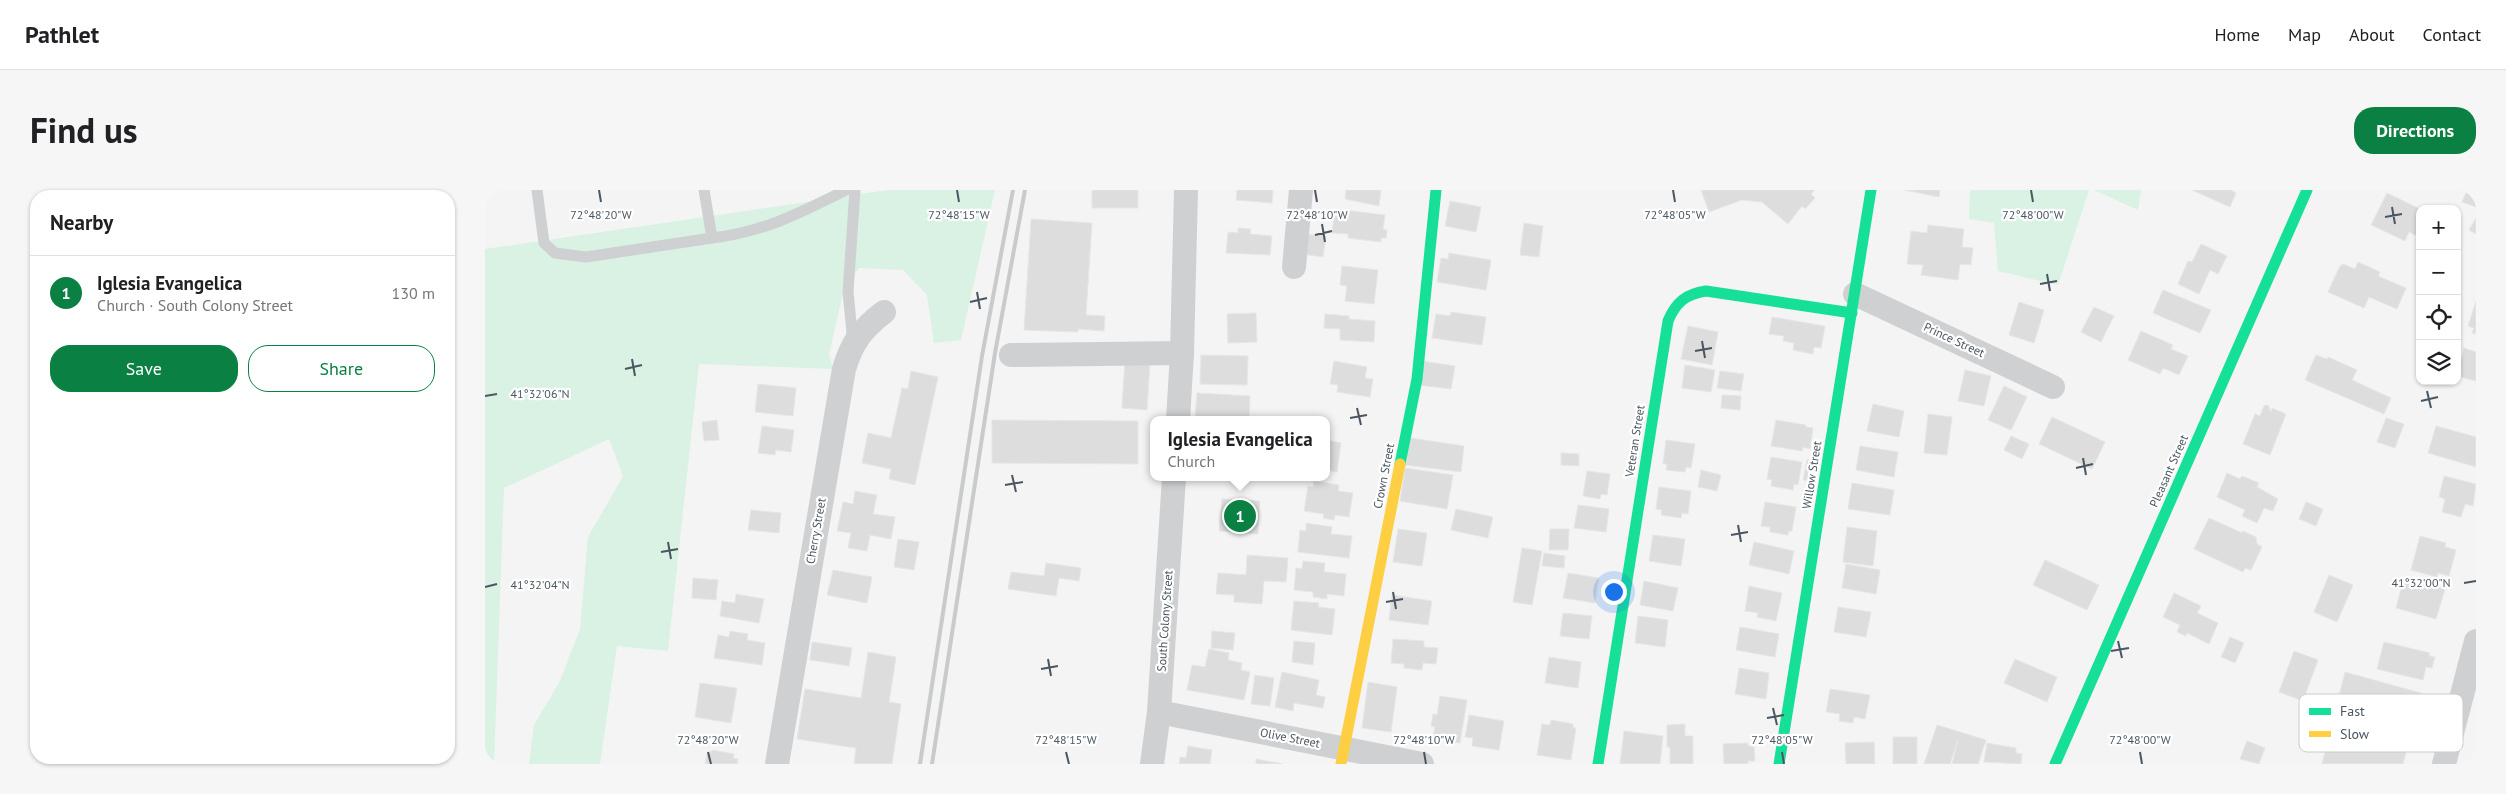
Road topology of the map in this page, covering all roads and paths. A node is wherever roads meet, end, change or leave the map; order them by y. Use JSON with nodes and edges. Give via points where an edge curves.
{"nodes":[{"id":1,"x":537,"y":190,"type":"edge"},
{"id":2,"x":704,"y":190,"type":"edge"},
{"id":3,"x":846,"y":190,"type":"edge"},
{"id":4,"x":855,"y":190,"type":"edge"},
{"id":5,"x":1186,"y":190,"type":"edge"},
{"id":6,"x":1301,"y":190,"type":"edge"},
{"id":7,"x":1436,"y":190,"type":"edge"},
{"id":8,"x":1871,"y":190,"type":"edge"},
{"id":9,"x":2307,"y":190,"type":"edge"},
{"id":10,"x":712,"y":238,"type":"junction"},
{"id":11,"x":1294,"y":267,"type":"dead end"},
{"id":12,"x":1853,"y":304,"type":"junction"},
{"id":13,"x":884,"y":312,"type":"dead end"},
{"id":14,"x":853,"y":344,"type":"junction"},
{"id":15,"x":1182,"y":353,"type":"junction"},
{"id":16,"x":1011,"y":355,"type":"dead end"},
{"id":17,"x":2053,"y":387,"type":"dead end"},
{"id":18,"x":1177,"y":416,"type":"edge"},
{"id":19,"x":1174,"y":481,"type":"edge"},
{"id":20,"x":2476,"y":641,"type":"edge"},
{"id":21,"x":2462,"y":694,"type":"edge"},
{"id":22,"x":1159,"y":712,"type":"junction"},
{"id":23,"x":1342,"y":756,"type":"edge"},
{"id":24,"x":777,"y":764,"type":"edge"},
{"id":25,"x":1152,"y":764,"type":"edge"},
{"id":26,"x":1422,"y":764,"type":"edge"},
{"id":27,"x":1598,"y":764,"type":"edge"},
{"id":28,"x":1779,"y":764,"type":"edge"},
{"id":29,"x":2055,"y":764,"type":"edge"}],
"edges":[{"from":1,"to":10,"type":"lane","via":[[544,243],[555,254],[586,257]]},
{"from":2,"to":10,"type":"lane"},
{"from":3,"to":10,"type":"lane","via":[[787,220],[742,235]]},
{"from":4,"to":14,"type":"lane","via":[[848,292]]},
{"from":5,"to":15,"type":"street"},
{"from":6,"to":11,"type":"street"},
{"from":7,"to":23,"type":"street","name":"Crown Street","via":[[1417,379]]},
{"from":8,"to":12,"type":"street","name":"Willow Street"},
{"from":9,"to":29,"type":"street","name":"Pleasant Street"},
{"from":12,"to":17,"type":"street","name":"Prince Street"},
{"from":12,"to":27,"type":"street","name":"Veteran Street","via":[[1706,291],[1690,294],[1675,304],[1668,321]]},
{"from":12,"to":28,"type":"street","name":"Willow Street"},
{"from":13,"to":14,"type":"street","name":"Cherry Street","via":[[859,334]]},
{"from":14,"to":24,"type":"street","name":"Cherry Street","via":[[844,369]]},
{"from":15,"to":16,"type":"street"},
{"from":15,"to":18,"type":"street"},
{"from":19,"to":22,"type":"street","name":"South Colony Street"},
{"from":20,"to":21,"type":"street"},
{"from":22,"to":23,"type":"street","name":"Olive Street"},
{"from":22,"to":25,"type":"street","name":"South Colony Street"},
{"from":23,"to":26,"type":"street","name":"Olive Street"}]}
